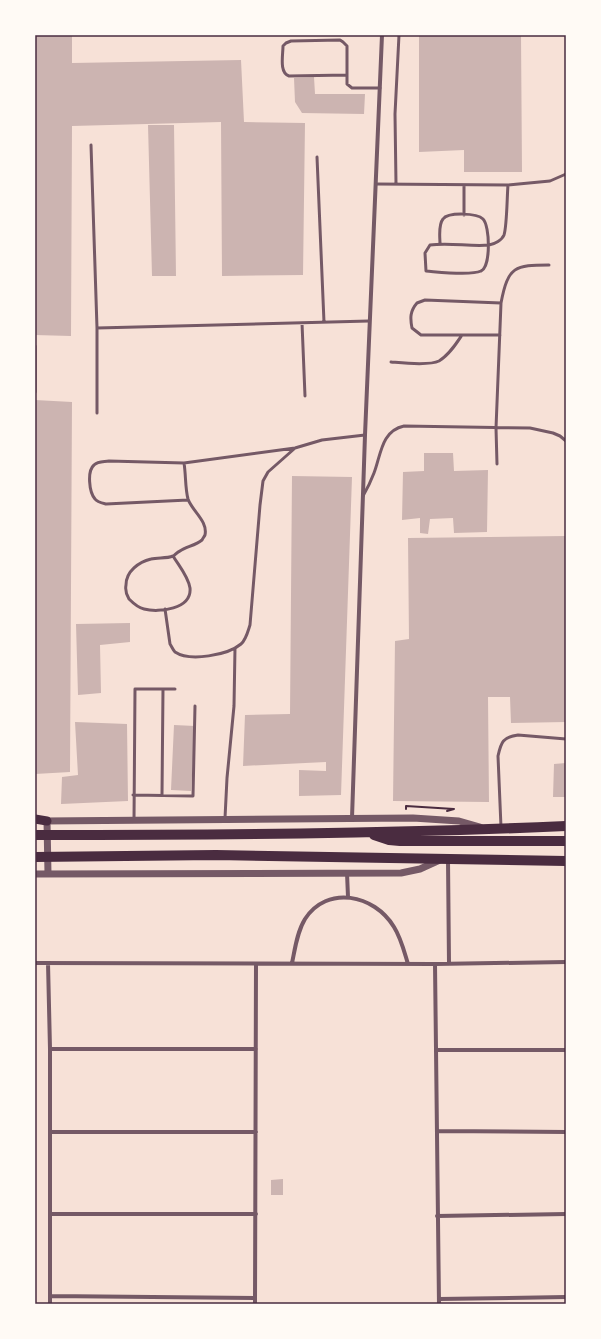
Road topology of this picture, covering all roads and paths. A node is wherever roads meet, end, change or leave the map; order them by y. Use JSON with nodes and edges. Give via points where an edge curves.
{"nodes":[{"id":1,"x":382,"y":35,"type":"edge"},
{"id":2,"x":399,"y":35,"type":"edge"},
{"id":3,"x":346,"y":75,"type":"junction"},
{"id":4,"x":380,"y":88,"type":"junction"},
{"id":5,"x":91,"y":145,"type":"dead end"},
{"id":6,"x":317,"y":157,"type":"dead end"},
{"id":7,"x":566,"y":174,"type":"edge"},
{"id":8,"x":376,"y":184,"type":"junction"},
{"id":9,"x":396,"y":184,"type":"junction"},
{"id":10,"x":464,"y":185,"type":"junction"},
{"id":11,"x":508,"y":185,"type":"junction"},
{"id":12,"x":464,"y":215,"type":"junction"},
{"id":13,"x":440,"y":244,"type":"junction"},
{"id":14,"x":488,"y":245,"type":"junction"},
{"id":15,"x":550,"y":265,"type":"dead end"},
{"id":16,"x":501,"y":303,"type":"junction"},
{"id":17,"x":369,"y":321,"type":"junction"},
{"id":18,"x":324,"y":322,"type":"junction"},
{"id":19,"x":302,"y":323,"type":"junction"},
{"id":20,"x":96,"y":328,"type":"junction"},
{"id":21,"x":462,"y":335,"type":"junction"},
{"id":22,"x":500,"y":335,"type":"junction"},
{"id":23,"x":35,"y":346,"type":"edge"},
{"id":24,"x":391,"y":362,"type":"dead end"},
{"id":25,"x":35,"y":392,"type":"edge"},
{"id":26,"x":305,"y":396,"type":"dead end"},
{"id":27,"x":97,"y":414,"type":"dead end"},
{"id":28,"x":496,"y":428,"type":"junction"},
{"id":29,"x":365,"y":435,"type":"junction"},
{"id":30,"x":566,"y":441,"type":"edge"},
{"id":31,"x":295,"y":448,"type":"junction"},
{"id":32,"x":184,"y":463,"type":"junction"},
{"id":33,"x":496,"y":464,"type":"dead end"},
{"id":34,"x":363,"y":496,"type":"junction"},
{"id":35,"x":188,"y":500,"type":"junction"},
{"id":36,"x":172,"y":556,"type":"junction"},
{"id":37,"x":165,"y":609,"type":"junction"},
{"id":38,"x":235,"y":648,"type":"junction"},
{"id":39,"x":163,"y":689,"type":"junction"},
{"id":40,"x":175,"y":689,"type":"dead end"},
{"id":41,"x":195,"y":706,"type":"dead end"},
{"id":42,"x":566,"y":739,"type":"edge"},
{"id":43,"x":133,"y":795,"type":"junction"},
{"id":44,"x":162,"y":795,"type":"junction"},
{"id":45,"x":406,"y":806,"type":"dead end"},
{"id":46,"x":433,"y":811,"type":"dead end"},
{"id":47,"x":352,"y":818,"type":"junction"},
{"id":48,"x":35,"y":820,"type":"edge"},
{"id":49,"x":225,"y":820,"type":"junction"},
{"id":50,"x":47,"y":821,"type":"junction"},
{"id":51,"x":134,"y":821,"type":"junction"},
{"id":52,"x":566,"y":826,"type":"edge"},
{"id":53,"x":488,"y":829,"type":"junction"},
{"id":54,"x":501,"y":829,"type":"junction"},
{"id":55,"x":369,"y":832,"type":"junction"},
{"id":56,"x":35,"y":835,"type":"edge"},
{"id":57,"x":566,"y":841,"type":"edge"},
{"id":58,"x":35,"y":857,"type":"edge"},
{"id":59,"x":445,"y":859,"type":"junction"},
{"id":60,"x":566,"y":861,"type":"edge"},
{"id":61,"x":347,"y":873,"type":"junction"},
{"id":62,"x":35,"y":874,"type":"edge"},
{"id":63,"x":48,"y":874,"type":"junction"},
{"id":64,"x":348,"y":897,"type":"junction"},
{"id":65,"x":566,"y":962,"type":"edge"},
{"id":66,"x":35,"y":963,"type":"edge"},
{"id":67,"x":48,"y":963,"type":"junction"},
{"id":68,"x":292,"y":963,"type":"junction"},
{"id":69,"x":256,"y":964,"type":"junction"},
{"id":70,"x":408,"y":964,"type":"junction"},
{"id":71,"x":435,"y":964,"type":"junction"},
{"id":72,"x":449,"y":964,"type":"junction"},
{"id":73,"x":50,"y":1049,"type":"junction"},
{"id":74,"x":256,"y":1049,"type":"junction"},
{"id":75,"x":436,"y":1050,"type":"junction"},
{"id":76,"x":566,"y":1050,"type":"edge"},
{"id":77,"x":437,"y":1131,"type":"junction"},
{"id":78,"x":50,"y":1132,"type":"junction"},
{"id":79,"x":256,"y":1132,"type":"junction"},
{"id":80,"x":566,"y":1132,"type":"edge"},
{"id":81,"x":50,"y":1214,"type":"junction"},
{"id":82,"x":256,"y":1214,"type":"junction"},
{"id":83,"x":566,"y":1214,"type":"edge"},
{"id":84,"x":437,"y":1216,"type":"junction"},
{"id":85,"x":50,"y":1296,"type":"junction"},
{"id":86,"x":566,"y":1297,"type":"edge"},
{"id":87,"x":255,"y":1298,"type":"junction"},
{"id":88,"x":439,"y":1299,"type":"junction"},
{"id":89,"x":50,"y":1304,"type":"edge"},
{"id":90,"x":255,"y":1304,"type":"edge"},
{"id":91,"x":439,"y":1304,"type":"edge"}],
"edges":[{"from":1,"to":4,"type":"street"},
{"from":2,"to":9,"type":"lane","via":[[395,114]]},
{"from":3,"to":3,"type":"lane","via":[[347,46],[340,40],[291,41],[283,46],[283,71],[286,75]]},
{"from":3,"to":4,"type":"lane","via":[[349,87]]},
{"from":4,"to":8,"type":"street"},
{"from":5,"to":20,"type":"lane"},
{"from":6,"to":18,"type":"lane"},
{"from":7,"to":11,"type":"lane","via":[[550,181]]},
{"from":8,"to":9,"type":"lane"},
{"from":8,"to":17,"type":"street"},
{"from":9,"to":10,"type":"lane"},
{"from":10,"to":11,"type":"lane"},
{"from":10,"to":12,"type":"lane"},
{"from":11,"to":14,"type":"lane","via":[[504,235],[498,242]]},
{"from":12,"to":13,"type":"lane","via":[[448,215],[443,218]]},
{"from":12,"to":14,"type":"lane","via":[[476,215],[485,221]]},
{"from":13,"to":14,"type":"lane"},
{"from":13,"to":14,"type":"lane","via":[[427,248],[426,271],[480,272],[486,265]]},
{"from":15,"to":16,"type":"lane","via":[[518,267],[507,280]]},
{"from":16,"to":21,"type":"lane","via":[[425,300],[417,303],[412,309],[412,328],[421,335]]},
{"from":16,"to":22,"type":"lane"},
{"from":17,"to":18,"type":"lane"},
{"from":17,"to":29,"type":"street"},
{"from":18,"to":19,"type":"lane"},
{"from":19,"to":20,"type":"lane"},
{"from":19,"to":26,"type":"lane"},
{"from":20,"to":27,"type":"lane"},
{"from":21,"to":22,"type":"lane"},
{"from":21,"to":24,"type":"lane","via":[[438,361]]},
{"from":22,"to":28,"type":"lane"},
{"from":23,"to":25,"type":"lane"},
{"from":28,"to":30,"type":"lane","via":[[545,430]]},
{"from":28,"to":33,"type":"lane"},
{"from":28,"to":34,"type":"lane","via":[[398,427],[382,444],[374,474]]},
{"from":29,"to":31,"type":"lane","via":[[322,440]]},
{"from":29,"to":34,"type":"street"},
{"from":31,"to":32,"type":"lane"},
{"from":31,"to":38,"type":"lane","via":[[268,472],[263,482],[250,625],[242,644]]},
{"from":32,"to":35,"type":"lane"},
{"from":32,"to":35,"type":"lane","via":[[99,462],[91,470],[89,482],[95,499],[106,504]]},
{"from":34,"to":47,"type":"street"},
{"from":35,"to":36,"type":"lane","via":[[204,526],[205,534],[201,540]]},
{"from":36,"to":37,"type":"lane","via":[[185,575],[190,593],[185,602]]},
{"from":36,"to":37,"type":"lane","via":[[143,561],[128,574],[126,581],[125,592],[138,606],[144,609]]},
{"from":37,"to":38,"type":"lane","via":[[170,644],[177,653],[208,656],[226,653]]},
{"from":38,"to":49,"type":"lane","via":[[234,706]]},
{"from":39,"to":40,"type":"lane"},
{"from":39,"to":43,"type":"lane","via":[[135,689]]},
{"from":39,"to":44,"type":"lane"},
{"from":41,"to":44,"type":"lane","via":[[194,796]]},
{"from":42,"to":54,"type":"lane","via":[[518,735],[504,739],[498,756]]},
{"from":43,"to":44,"type":"lane"},
{"from":43,"to":51,"type":"lane"},
{"from":45,"to":46,"type":"path","via":[[454,809]]},
{"from":47,"to":49,"type":"street"},
{"from":47,"to":53,"type":"street","via":[[459,821]]},
{"from":48,"to":50,"type":"main road"},
{"from":49,"to":51,"type":"street"},
{"from":50,"to":51,"type":"street"},
{"from":50,"to":63,"type":"street"},
{"from":52,"to":54,"type":"highway"},
{"from":53,"to":54,"type":"highway"},
{"from":53,"to":55,"type":"highway"},
{"from":55,"to":56,"type":"highway"},
{"from":55,"to":57,"type":"highway","via":[[378,837],[400,841]]},
{"from":58,"to":59,"type":"highway"},
{"from":59,"to":60,"type":"highway"},
{"from":59,"to":61,"type":"street","via":[[411,871]]},
{"from":59,"to":72,"type":"street"},
{"from":61,"to":63,"type":"street"},
{"from":61,"to":64,"type":"street"},
{"from":62,"to":63,"type":"street"},
{"from":64,"to":68,"type":"street","via":[[323,903],[305,920]]},
{"from":64,"to":70,"type":"street","via":[[366,902],[384,914],[401,942]]},
{"from":65,"to":72,"type":"street"},
{"from":66,"to":67,"type":"street"},
{"from":67,"to":69,"type":"street"},
{"from":67,"to":73,"type":"street"},
{"from":68,"to":69,"type":"street"},
{"from":68,"to":70,"type":"street"},
{"from":69,"to":74,"type":"street"},
{"from":70,"to":71,"type":"street"},
{"from":71,"to":72,"type":"street"},
{"from":71,"to":75,"type":"street"},
{"from":73,"to":74,"type":"street"},
{"from":73,"to":78,"type":"street"},
{"from":74,"to":79,"type":"street"},
{"from":75,"to":76,"type":"street"},
{"from":75,"to":77,"type":"street"},
{"from":77,"to":80,"type":"street"},
{"from":77,"to":84,"type":"street"},
{"from":78,"to":79,"type":"street"},
{"from":78,"to":81,"type":"street"},
{"from":79,"to":82,"type":"street"},
{"from":81,"to":82,"type":"street"},
{"from":81,"to":85,"type":"street"},
{"from":82,"to":87,"type":"street"},
{"from":83,"to":84,"type":"street"},
{"from":84,"to":88,"type":"street"},
{"from":85,"to":87,"type":"street"},
{"from":85,"to":89,"type":"street"},
{"from":86,"to":88,"type":"street"},
{"from":87,"to":90,"type":"street"},
{"from":88,"to":91,"type":"street"}]}
